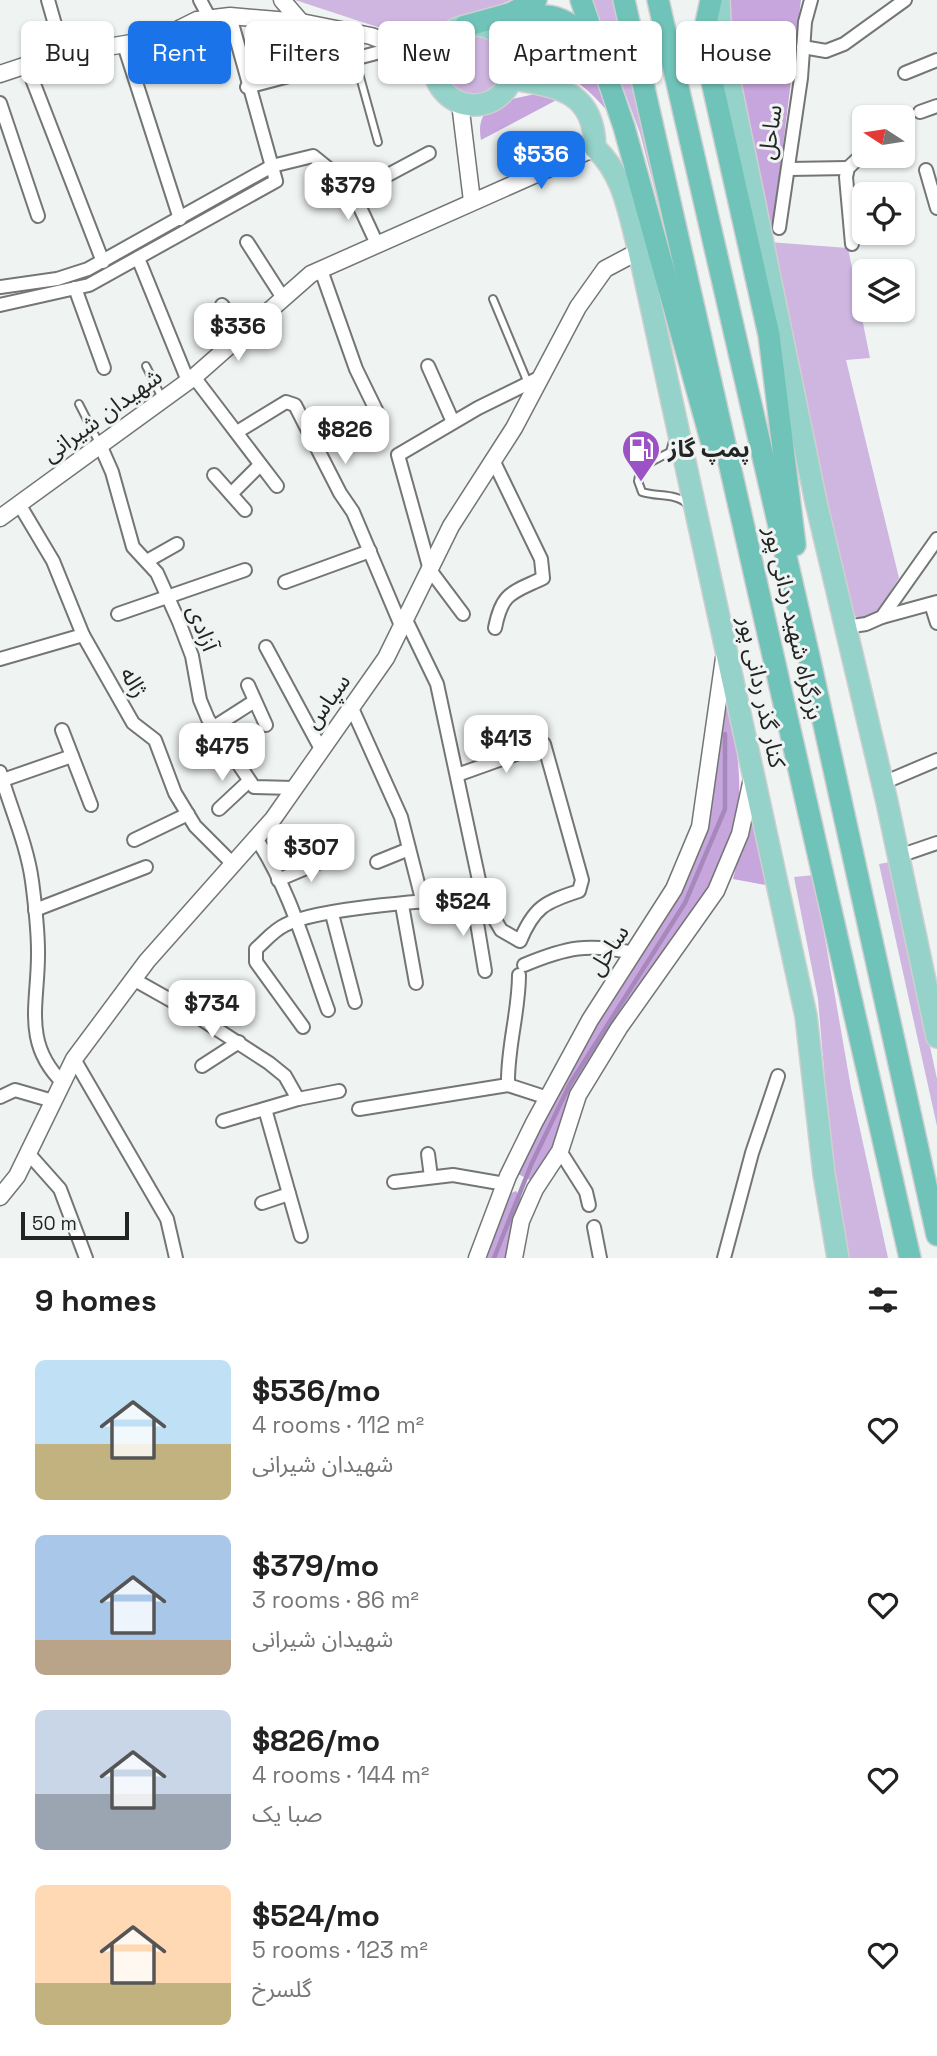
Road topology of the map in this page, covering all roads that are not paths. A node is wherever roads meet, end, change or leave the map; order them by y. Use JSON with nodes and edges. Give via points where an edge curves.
{"nodes":[{"id":1,"x":48,"y":0,"type":"edge"},
{"id":2,"x":200,"y":0,"type":"edge"},
{"id":3,"x":282,"y":0,"type":"edge"},
{"id":4,"x":581,"y":0,"type":"edge"},
{"id":5,"x":624,"y":0,"type":"edge"},
{"id":6,"x":658,"y":0,"type":"edge"},
{"id":7,"x":711,"y":0,"type":"edge"},
{"id":8,"x":719,"y":0,"type":"edge"},
{"id":9,"x":811,"y":0,"type":"edge"},
{"id":10,"x":905,"y":0,"type":"edge"},
{"id":11,"x":525,"y":4,"type":"edge"},
{"id":12,"x":230,"y":16,"type":"junction"},
{"id":13,"x":209,"y":17,"type":"junction"},
{"id":14,"x":54,"y":21,"type":"edge"},
{"id":15,"x":289,"y":21,"type":"edge"},
{"id":16,"x":300,"y":21,"type":"edge"},
{"id":17,"x":530,"y":21,"type":"edge"},
{"id":18,"x":564,"y":21,"type":"edge"},
{"id":19,"x":588,"y":21,"type":"edge"},
{"id":20,"x":475,"y":22,"type":"edge"},
{"id":21,"x":124,"y":45,"type":"junction"},
{"id":22,"x":114,"y":46,"type":"edge"},
{"id":23,"x":803,"y":47,"type":"junction"},
{"id":24,"x":937,"y":60,"type":"edge"},
{"id":25,"x":21,"y":68,"type":"edge"},
{"id":26,"x":905,"y":73,"type":"dead end"},
{"id":27,"x":0,"y":74,"type":"edge"},
{"id":28,"x":34,"y":84,"type":"edge"},
{"id":29,"x":259,"y":84,"type":"edge"},
{"id":30,"x":362,"y":84,"type":"edge"},
{"id":31,"x":439,"y":84,"type":"edge"},
{"id":32,"x":508,"y":84,"type":"edge"},
{"id":33,"x":534,"y":84,"type":"edge"},
{"id":34,"x":609,"y":84,"type":"edge"},
{"id":35,"x":247,"y":87,"type":"junction"},
{"id":36,"x":0,"y":103,"type":"edge"},
{"id":37,"x":460,"y":103,"type":"junction"},
{"id":38,"x":937,"y":106,"type":"edge"},
{"id":39,"x":920,"y":111,"type":"dead end"},
{"id":40,"x":378,"y":142,"type":"dead end"},
{"id":41,"x":595,"y":148,"type":"junction"},
{"id":42,"x":429,"y":153,"type":"dead end"},
{"id":43,"x":852,"y":164,"type":"edge"},
{"id":44,"x":272,"y":166,"type":"junction"},
{"id":45,"x":848,"y":168,"type":"junction"},
{"id":46,"x":789,"y":169,"type":"junction"},
{"id":47,"x":926,"y":170,"type":"dead end"},
{"id":48,"x":350,"y":186,"type":"junction"},
{"id":49,"x":472,"y":201,"type":"junction"},
{"id":50,"x":937,"y":208,"type":"edge"},
{"id":51,"x":38,"y":216,"type":"dead end"},
{"id":52,"x":180,"y":219,"type":"junction"},
{"id":53,"x":779,"y":228,"type":"dead end"},
{"id":54,"x":247,"y":242,"type":"dead end"},
{"id":55,"x":377,"y":244,"type":"junction"},
{"id":56,"x":852,"y":244,"type":"dead end"},
{"id":57,"x":639,"y":251,"type":"junction"},
{"id":58,"x":138,"y":258,"type":"junction"},
{"id":59,"x":103,"y":262,"type":"junction"},
{"id":60,"x":321,"y":270,"type":"junction"},
{"id":61,"x":0,"y":287,"type":"edge"},
{"id":62,"x":75,"y":288,"type":"junction"},
{"id":63,"x":283,"y":298,"type":"junction"},
{"id":64,"x":493,"y":299,"type":"dead end"},
{"id":65,"x":0,"y":305,"type":"edge"},
{"id":66,"x":222,"y":305,"type":"dead end"},
{"id":67,"x":244,"y":333,"type":"junction"},
{"id":68,"x":146,"y":366,"type":"dead end"},
{"id":69,"x":428,"y":366,"type":"dead end"},
{"id":70,"x":104,"y":368,"type":"dead end"},
{"id":71,"x":191,"y":379,"type":"junction"},
{"id":72,"x":534,"y":380,"type":"junction"},
{"id":73,"x":162,"y":398,"type":"junction"},
{"id":74,"x":79,"y":404,"type":"dead end"},
{"id":75,"x":675,"y":408,"type":"junction"},
{"id":76,"x":378,"y":414,"type":"dead end"},
{"id":77,"x":453,"y":422,"type":"junction"},
{"id":78,"x":237,"y":432,"type":"junction"},
{"id":79,"x":101,"y":447,"type":"junction"},
{"id":80,"x":493,"y":460,"type":"junction"},
{"id":81,"x":260,"y":465,"type":"junction"},
{"id":82,"x":214,"y":475,"type":"dead end"},
{"id":83,"x":277,"y":486,"type":"dead end"},
{"id":84,"x":231,"y":494,"type":"junction"},
{"id":85,"x":19,"y":504,"type":"junction"},
{"id":86,"x":245,"y":510,"type":"dead end"},
{"id":87,"x":1,"y":515,"type":"edge"},
{"id":88,"x":699,"y":524,"type":"junction"},
{"id":89,"x":937,"y":539,"type":"edge"},
{"id":90,"x":177,"y":544,"type":"dead end"},
{"id":91,"x":369,"y":551,"type":"junction"},
{"id":92,"x":147,"y":561,"type":"junction"},
{"id":93,"x":244,"y":570,"type":"dead end"},
{"id":94,"x":430,"y":570,"type":"junction"},
{"id":95,"x":285,"y":582,"type":"dead end"},
{"id":96,"x":167,"y":595,"type":"junction"},
{"id":97,"x":934,"y":603,"type":"edge"},
{"id":98,"x":118,"y":614,"type":"dead end"},
{"id":99,"x":463,"y":614,"type":"dead end"},
{"id":100,"x":882,"y":617,"type":"junction"},
{"id":101,"x":937,"y":623,"type":"edge"},
{"id":102,"x":404,"y":624,"type":"junction"},
{"id":103,"x":846,"y":626,"type":"junction"},
{"id":104,"x":495,"y":628,"type":"dead end"},
{"id":105,"x":83,"y":635,"type":"junction"},
{"id":106,"x":266,"y":647,"type":"dead end"},
{"id":107,"x":726,"y":652,"type":"junction"},
{"id":108,"x":0,"y":659,"type":"edge"},
{"id":109,"x":810,"y":662,"type":"junction"},
{"id":110,"x":777,"y":664,"type":"junction"},
{"id":111,"x":248,"y":685,"type":"dead end"},
{"id":112,"x":253,"y":702,"type":"junction"},
{"id":113,"x":351,"y":706,"type":"junction"},
{"id":114,"x":266,"y":725,"type":"dead end"},
{"id":115,"x":214,"y":727,"type":"junction"},
{"id":116,"x":62,"y":730,"type":"dead end"},
{"id":117,"x":221,"y":739,"type":"junction"},
{"id":118,"x":321,"y":749,"type":"junction"},
{"id":119,"x":72,"y":756,"type":"junction"},
{"id":120,"x":189,"y":758,"type":"dead end"},
{"id":121,"x":937,"y":760,"type":"edge"},
{"id":122,"x":753,"y":774,"type":"junction"},
{"id":123,"x":1,"y":775,"type":"edge"},
{"id":124,"x":457,"y":775,"type":"junction"},
{"id":125,"x":249,"y":781,"type":"junction"},
{"id":126,"x":883,"y":783,"type":"junction"},
{"id":127,"x":294,"y":788,"type":"junction"},
{"id":128,"x":91,"y":805,"type":"dead end"},
{"id":129,"x":219,"y":809,"type":"dead end"},
{"id":130,"x":188,"y":814,"type":"junction"},
{"id":131,"x":256,"y":838,"type":"junction"},
{"id":132,"x":134,"y":840,"type":"dead end"},
{"id":133,"x":937,"y":843,"type":"edge"},
{"id":134,"x":409,"y":849,"type":"junction"},
{"id":135,"x":899,"y":856,"type":"junction"},
{"id":136,"x":330,"y":858,"type":"dead end"},
{"id":137,"x":377,"y":862,"type":"dead end"},
{"id":138,"x":233,"y":864,"type":"junction"},
{"id":139,"x":146,"y":867,"type":"dead end"},
{"id":140,"x":278,"y":880,"type":"junction"},
{"id":141,"x":478,"y":899,"type":"junction"},
{"id":142,"x":422,"y":903,"type":"junction"},
{"id":143,"x":402,"y":905,"type":"junction"},
{"id":144,"x":34,"y":910,"type":"junction"},
{"id":145,"x":332,"y":914,"type":"junction"},
{"id":146,"x":296,"y":921,"type":"junction"},
{"id":147,"x":634,"y":953,"type":"junction"},
{"id":148,"x":485,"y":971,"type":"dead end"},
{"id":149,"x":134,"y":979,"type":"junction"},
{"id":150,"x":416,"y":984,"type":"dead end"},
{"id":151,"x":355,"y":1002,"type":"dead end"},
{"id":152,"x":328,"y":1010,"type":"dead end"},
{"id":153,"x":303,"y":1027,"type":"dead end"},
{"id":154,"x":892,"y":1032,"type":"junction"},
{"id":155,"x":937,"y":1037,"type":"edge"},
{"id":156,"x":239,"y":1042,"type":"junction"},
{"id":157,"x":74,"y":1059,"type":"junction"},
{"id":158,"x":202,"y":1066,"type":"dead end"},
{"id":159,"x":778,"y":1076,"type":"dead end"},
{"id":160,"x":63,"y":1083,"type":"junction"},
{"id":161,"x":508,"y":1085,"type":"junction"},
{"id":162,"x":339,"y":1091,"type":"dead end"},
{"id":163,"x":0,"y":1097,"type":"edge"},
{"id":164,"x":548,"y":1098,"type":"junction"},
{"id":165,"x":298,"y":1099,"type":"junction"},
{"id":166,"x":53,"y":1101,"type":"junction"},
{"id":167,"x":265,"y":1109,"type":"junction"},
{"id":168,"x":359,"y":1109,"type":"dead end"},
{"id":169,"x":223,"y":1121,"type":"dead end"},
{"id":170,"x":560,"y":1151,"type":"junction"},
{"id":171,"x":28,"y":1153,"type":"junction"},
{"id":172,"x":428,"y":1154,"type":"dead end"},
{"id":173,"x":431,"y":1177,"type":"junction"},
{"id":174,"x":506,"y":1180,"type":"junction"},
{"id":175,"x":394,"y":1182,"type":"dead end"},
{"id":176,"x":937,"y":1182,"type":"edge"},
{"id":177,"x":535,"y":1189,"type":"junction"},
{"id":178,"x":289,"y":1194,"type":"junction"},
{"id":179,"x":0,"y":1197,"type":"edge"},
{"id":180,"x":262,"y":1203,"type":"dead end"},
{"id":181,"x":589,"y":1205,"type":"dead end"},
{"id":182,"x":594,"y":1227,"type":"dead end"},
{"id":183,"x":937,"y":1235,"type":"edge"},
{"id":184,"x":301,"y":1236,"type":"dead end"},
{"id":185,"x":86,"y":1258,"type":"edge"},
{"id":186,"x":176,"y":1258,"type":"edge"},
{"id":187,"x":477,"y":1258,"type":"edge"},
{"id":188,"x":514,"y":1258,"type":"edge"},
{"id":189,"x":600,"y":1258,"type":"edge"},
{"id":190,"x":724,"y":1258,"type":"edge"},
{"id":191,"x":838,"y":1258,"type":"edge"},
{"id":192,"x":910,"y":1258,"type":"edge"}],
"edges":[{"from":1,"to":14,"type":"street"},
{"from":2,"to":13,"type":"street"},
{"from":3,"to":16,"type":"street"},
{"from":4,"to":19,"type":"highway"},
{"from":5,"to":110,"type":"highway","name":"بزرگراه شهید ردانی پور"},
{"from":6,"to":109,"type":"highway","name":"بزرگراه شهید ردانی پور"},
{"from":7,"to":109,"type":"highway","via":[[706,55],[769,335]]},
{"from":8,"to":103,"type":"main road","via":[[721,39],[816,502]]},
{"from":9,"to":23,"type":"street","name":"ساحل"},
{"from":10,"to":23,"type":"street","via":[[844,44],[826,51]]},
{"from":11,"to":20,"type":"highway"},
{"from":12,"to":13,"type":"street"},
{"from":12,"to":15,"type":"street"},
{"from":12,"to":35,"type":"street"},
{"from":13,"to":21,"type":"street","via":[[161,38]]},
{"from":17,"to":18,"type":"highway","via":[[544,17]]},
{"from":21,"to":22,"type":"street"},
{"from":21,"to":52,"type":"street"},
{"from":23,"to":46,"type":"street","name":"ساحل"},
{"from":24,"to":26,"type":"street"},
{"from":25,"to":27,"type":"street"},
{"from":28,"to":59,"type":"street"},
{"from":29,"to":35,"type":"street"},
{"from":30,"to":40,"type":"lane"},
{"from":31,"to":37,"type":"main road"},
{"from":32,"to":37,"type":"main road","via":[[491,102]]},
{"from":33,"to":41,"type":"main road","via":[[568,92],[587,108],[595,130]]},
{"from":34,"to":110,"type":"highway"},
{"from":35,"to":44,"type":"street"},
{"from":36,"to":51,"type":"street"},
{"from":37,"to":49,"type":"street"},
{"from":38,"to":39,"type":"street"},
{"from":41,"to":49,"type":"street","name":"شهیدان شیرانی"},
{"from":41,"to":57,"type":"main road","name":"کنار گذر ردانی پور","via":[[619,180]]},
{"from":42,"to":48,"type":"street","via":[[371,184]]},
{"from":43,"to":45,"type":"street"},
{"from":44,"to":48,"type":"street","via":[[313,156]]},
{"from":44,"to":52,"type":"street"},
{"from":44,"to":58,"type":"street","via":[[276,181]]},
{"from":45,"to":46,"type":"street"},
{"from":45,"to":56,"type":"street"},
{"from":46,"to":53,"type":"street","name":"ساحل"},
{"from":47,"to":50,"type":"street"},
{"from":48,"to":55,"type":"street"},
{"from":49,"to":55,"type":"street","name":"شهیدان شیرانی"},
{"from":52,"to":59,"type":"street"},
{"from":54,"to":63,"type":"street"},
{"from":55,"to":60,"type":"street","name":"شهیدان شیرانی"},
{"from":57,"to":72,"type":"street","name":"سپاس","via":[[606,269]]},
{"from":57,"to":75,"type":"main road","name":"کنار گذر ردانی پور"},
{"from":58,"to":62,"type":"street"},
{"from":58,"to":71,"type":"street"},
{"from":59,"to":61,"type":"street","via":[[57,279]]},
{"from":60,"to":63,"type":"street","name":"شهیدان شیرانی"},
{"from":60,"to":76,"type":"street","via":[[356,369]]},
{"from":62,"to":65,"type":"street"},
{"from":62,"to":70,"type":"street"},
{"from":63,"to":67,"type":"street","name":"شهیدان شیرانی"},
{"from":64,"to":72,"type":"lane"},
{"from":66,"to":67,"type":"street"},
{"from":67,"to":71,"type":"street","name":"شهیدان شیرانی"},
{"from":68,"to":73,"type":"lane"},
{"from":69,"to":77,"type":"street"},
{"from":71,"to":73,"type":"street","name":"شهیدان شیرانی"},
{"from":71,"to":78,"type":"street"},
{"from":72,"to":77,"type":"street"},
{"from":72,"to":80,"type":"street","name":"سپاس"},
{"from":73,"to":79,"type":"street","name":"شهیدان شیرانی"},
{"from":74,"to":79,"type":"lane"},
{"from":75,"to":88,"type":"main road","name":"کنار گذر ردانی پور"},
{"from":75,"to":88,"type":"lane","via":[[670,452],[642,467],[638,481],[642,492],[685,500]]},
{"from":77,"to":94,"type":"street","via":[[398,455]]},
{"from":78,"to":81,"type":"street"},
{"from":78,"to":91,"type":"street","via":[[286,402],[295,405]]},
{"from":79,"to":85,"type":"street","name":"شهیدان شیرانی"},
{"from":79,"to":92,"type":"street","name":"آزادی","via":[[133,547]]},
{"from":80,"to":94,"type":"street","name":"سپاس","via":[[451,526]]},
{"from":80,"to":104,"type":"street","via":[[541,559],[543,578],[499,605]]},
{"from":81,"to":83,"type":"street"},
{"from":81,"to":84,"type":"street"},
{"from":82,"to":84,"type":"street"},
{"from":84,"to":86,"type":"street"},
{"from":85,"to":87,"type":"street","name":"شهیدان شیرانی"},
{"from":85,"to":105,"type":"street","name":"ژاله","via":[[53,561]]},
{"from":88,"to":107,"type":"main road","name":"کنار گذر ردانی پور"},
{"from":89,"to":100,"type":"street"},
{"from":90,"to":92,"type":"street"},
{"from":91,"to":95,"type":"street"},
{"from":91,"to":102,"type":"street"},
{"from":92,"to":96,"type":"street","name":"آزادی"},
{"from":93,"to":96,"type":"street"},
{"from":94,"to":99,"type":"street"},
{"from":94,"to":102,"type":"street","name":"سپاس"},
{"from":96,"to":98,"type":"street"},
{"from":96,"to":115,"type":"street","name":"آزادی","via":[[192,656],[200,700]]},
{"from":97,"to":100,"type":"street"},
{"from":97,"to":101,"type":"street"},
{"from":100,"to":103,"type":"street"},
{"from":102,"to":113,"type":"street","name":"سپاس"},
{"from":102,"to":124,"type":"street","via":[[437,684]]},
{"from":103,"to":126,"type":"main road"},
{"from":105,"to":108,"type":"street"},
{"from":105,"to":130,"type":"street","name":"ژاله","via":[[133,723],[155,740]]},
{"from":106,"to":118,"type":"street"},
{"from":107,"to":122,"type":"main road","name":"کنار گذر ردانی پور"},
{"from":107,"to":147,"type":"street","name":"ساحل","via":[[700,827],[674,889]]},
{"from":109,"to":154,"type":"highway","name":"بزرگراه شهید ردانی پور"},
{"from":110,"to":192,"type":"highway","name":"بزرگراه شهید ردانی پور"},
{"from":111,"to":112,"type":"street"},
{"from":112,"to":114,"type":"street"},
{"from":112,"to":115,"type":"street"},
{"from":113,"to":118,"type":"street","name":"سپاس"},
{"from":113,"to":134,"type":"street","via":[[401,817]]},
{"from":115,"to":117,"type":"street","name":"آزادی"},
{"from":116,"to":119,"type":"street"},
{"from":117,"to":120,"type":"street"},
{"from":117,"to":125,"type":"street","name":"آزادی"},
{"from":118,"to":127,"type":"street","name":"سپاس"},
{"from":119,"to":123,"type":"street"},
{"from":119,"to":128,"type":"street"},
{"from":121,"to":126,"type":"street"},
{"from":122,"to":170,"type":"street","via":[[740,834],[716,891],[619,1028],[578,1095]]},
{"from":122,"to":191,"type":"main road","name":"کنار گذر ردانی پور","via":[[806,1016]]},
{"from":123,"to":144,"type":"street","via":[[32,877]]},
{"from":124,"to":141,"type":"street"},
{"from":124,"to":141,"type":"street","via":[[544,744],[582,880],[579,891],[546,902],[529,920],[520,941],[501,930]]},
{"from":125,"to":127,"type":"street","via":[[261,788]]},
{"from":125,"to":129,"type":"street"},
{"from":126,"to":135,"type":"main road"},
{"from":127,"to":131,"type":"street","name":"سپاس"},
{"from":130,"to":132,"type":"street"},
{"from":130,"to":138,"type":"street","name":"ژاله"},
{"from":131,"to":138,"type":"street","name":"سپاس"},
{"from":131,"to":140,"type":"street"},
{"from":133,"to":135,"type":"street"},
{"from":134,"to":137,"type":"street"},
{"from":134,"to":142,"type":"street"},
{"from":135,"to":155,"type":"main road"},
{"from":136,"to":140,"type":"street"},
{"from":138,"to":149,"type":"street","name":"سپاس"},
{"from":139,"to":144,"type":"street"},
{"from":140,"to":146,"type":"street"},
{"from":141,"to":142,"type":"street"},
{"from":141,"to":148,"type":"street"},
{"from":142,"to":143,"type":"street"},
{"from":143,"to":145,"type":"street"},
{"from":143,"to":150,"type":"street"},
{"from":144,"to":160,"type":"street","via":[[38,1043],[45,1063]]},
{"from":145,"to":146,"type":"street"},
{"from":145,"to":151,"type":"street"},
{"from":146,"to":152,"type":"street"},
{"from":146,"to":153,"type":"street","via":[[283,925],[256,949],[256,962]]},
{"from":147,"to":161,"type":"street","via":[[579,946],[560,950],[521,970]]},
{"from":147,"to":164,"type":"street","name":"ساحل","via":[[590,1020]]},
{"from":149,"to":156,"type":"street"},
{"from":149,"to":157,"type":"street","name":"سپاس"},
{"from":154,"to":176,"type":"highway"},
{"from":154,"to":183,"type":"highway","name":"بزرگراه شهید ردانی پور"},
{"from":156,"to":158,"type":"street"},
{"from":156,"to":165,"type":"street","via":[[285,1076]]},
{"from":157,"to":160,"type":"street","name":"سپاس"},
{"from":157,"to":186,"type":"street","via":[[167,1219]]},
{"from":159,"to":190,"type":"street","via":[[751,1153]]},
{"from":160,"to":166,"type":"street","name":"سپاس"},
{"from":161,"to":164,"type":"street"},
{"from":161,"to":168,"type":"street"},
{"from":162,"to":165,"type":"street"},
{"from":163,"to":166,"type":"street","via":[[15,1090]]},
{"from":164,"to":174,"type":"street","name":"ساحل"},
{"from":165,"to":167,"type":"street"},
{"from":166,"to":171,"type":"street","name":"سپاس"},
{"from":167,"to":169,"type":"street"},
{"from":167,"to":178,"type":"street"},
{"from":170,"to":177,"type":"street"},
{"from":170,"to":181,"type":"street","via":[[586,1192]]},
{"from":171,"to":179,"type":"street","name":"سپاس"},
{"from":171,"to":185,"type":"street","via":[[60,1189]]},
{"from":172,"to":173,"type":"street"},
{"from":173,"to":174,"type":"street"},
{"from":173,"to":175,"type":"street"},
{"from":174,"to":177,"type":"street"},
{"from":174,"to":187,"type":"street","name":"ساحل"},
{"from":177,"to":188,"type":"street","via":[[521,1221]]},
{"from":178,"to":180,"type":"street"},
{"from":178,"to":184,"type":"street"},
{"from":182,"to":189,"type":"street"}]}
